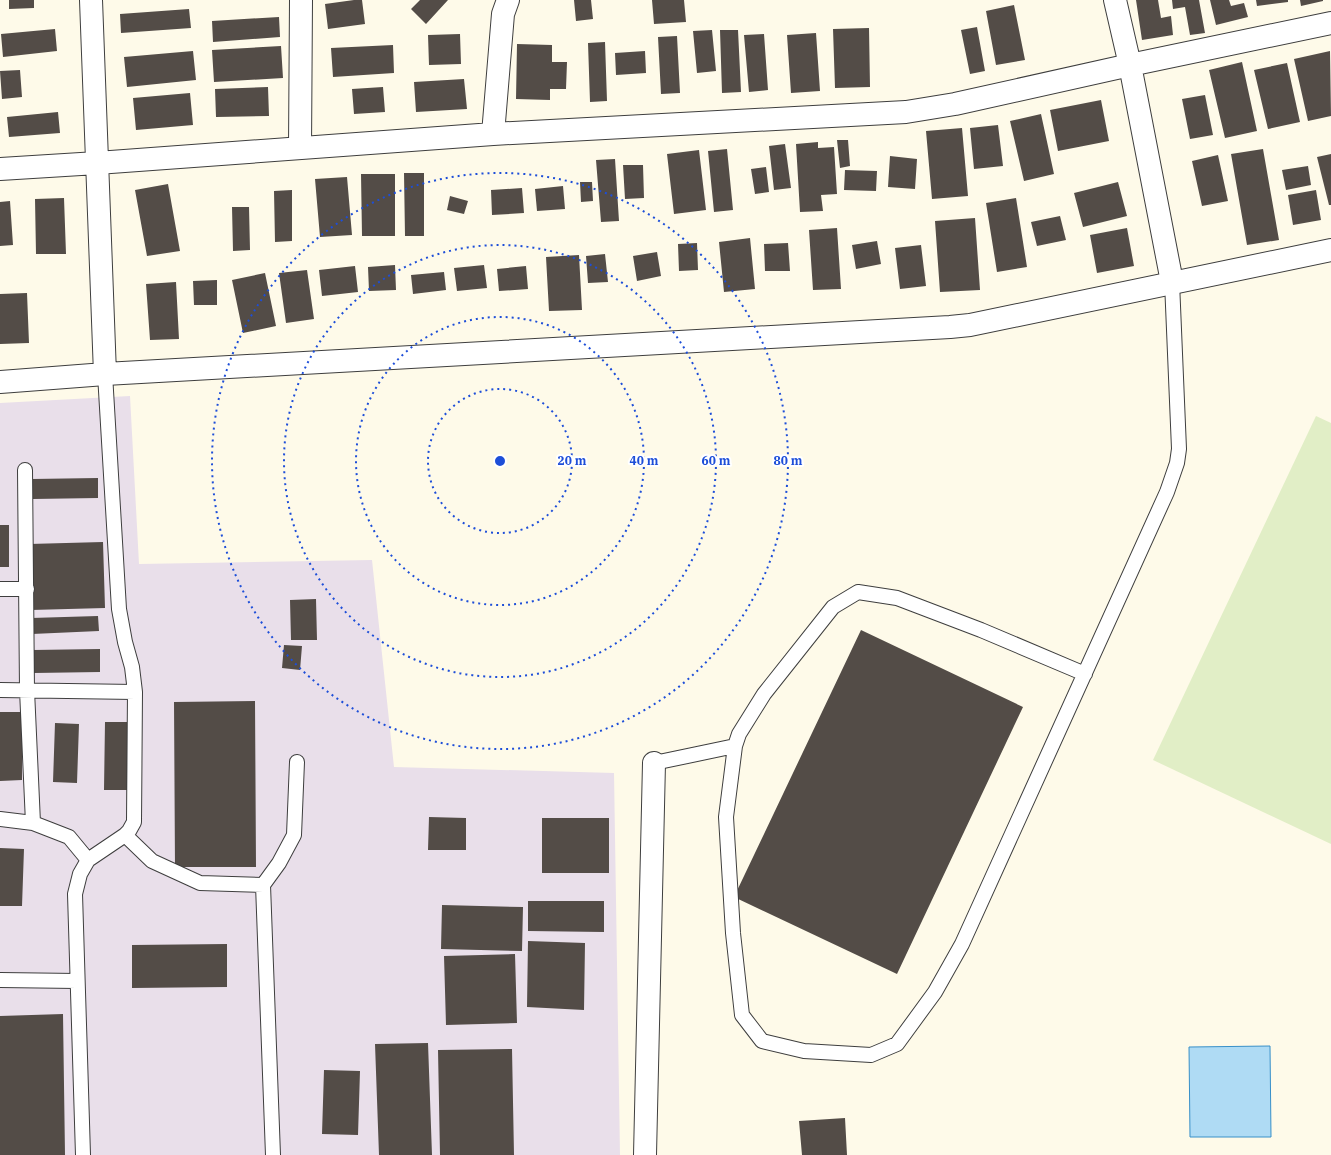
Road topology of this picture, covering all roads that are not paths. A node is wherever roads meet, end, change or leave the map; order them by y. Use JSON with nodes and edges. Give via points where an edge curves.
{"nodes":[{"id":1,"x":91,"y":0,"type":"edge"},
{"id":2,"x":302,"y":0,"type":"edge"},
{"id":3,"x":508,"y":0,"type":"edge"},
{"id":4,"x":1115,"y":0,"type":"edge"},
{"id":5,"x":1331,"y":23,"type":"edge"},
{"id":6,"x":1130,"y":65,"type":"junction"},
{"id":7,"x":493,"y":134,"type":"junction"},
{"id":8,"x":300,"y":148,"type":"junction"},
{"id":9,"x":97,"y":163,"type":"junction"},
{"id":10,"x":0,"y":169,"type":"edge"},
{"id":11,"x":1331,"y":250,"type":"edge"},
{"id":12,"x":1172,"y":282,"type":"junction"},
{"id":13,"x":106,"y":374,"type":"junction"},
{"id":14,"x":0,"y":382,"type":"edge"},
{"id":15,"x":26,"y":470,"type":"dead end"},
{"id":16,"x":0,"y":589,"type":"edge"},
{"id":17,"x":27,"y":589,"type":"junction"},
{"id":18,"x":1085,"y":674,"type":"junction"},
{"id":19,"x":0,"y":690,"type":"edge"},
{"id":20,"x":27,"y":690,"type":"junction"},
{"id":21,"x":135,"y":692,"type":"junction"},
{"id":22,"x":735,"y":746,"type":"junction"},
{"id":23,"x":297,"y":762,"type":"dead end"},
{"id":24,"x":654,"y":763,"type":"joint"},
{"id":25,"x":0,"y":819,"type":"edge"},
{"id":26,"x":33,"y":823,"type":"junction"},
{"id":27,"x":125,"y":835,"type":"junction"},
{"id":28,"x":88,"y":860,"type":"junction"},
{"id":29,"x":263,"y":885,"type":"junction"},
{"id":30,"x":0,"y":980,"type":"edge"},
{"id":31,"x":78,"y":981,"type":"junction"},
{"id":32,"x":82,"y":1155,"type":"edge"},
{"id":33,"x":273,"y":1155,"type":"edge"},
{"id":34,"x":645,"y":1155,"type":"edge"}],
"edges":[{"from":1,"to":9,"type":"street"},
{"from":2,"to":8,"type":"street"},
{"from":3,"to":7,"type":"street","via":[[503,14]]},
{"from":4,"to":6,"type":"street"},
{"from":5,"to":6,"type":"street"},
{"from":6,"to":7,"type":"street","via":[[955,104],[906,112]]},
{"from":6,"to":12,"type":"street"},
{"from":7,"to":8,"type":"street"},
{"from":8,"to":9,"type":"street"},
{"from":9,"to":10,"type":"street"},
{"from":9,"to":13,"type":"street"},
{"from":11,"to":12,"type":"street"},
{"from":12,"to":13,"type":"street","via":[[970,325],[932,329]]},
{"from":12,"to":18,"type":"lane","via":[[1179,449],[1177,462],[1167,492]]},
{"from":13,"to":14,"type":"street"},
{"from":13,"to":21,"type":"lane","via":[[119,609]]},
{"from":15,"to":17,"type":"lane"},
{"from":16,"to":17,"type":"lane"},
{"from":17,"to":20,"type":"lane"},
{"from":18,"to":22,"type":"lane","via":[[897,598],[858,592],[834,607],[774,681],[739,734]]},
{"from":18,"to":22,"type":"lane","via":[[962,944],[935,992],[897,1044],[871,1055],[804,1050],[762,1042],[742,1015],[733,933],[726,817]]},
{"from":19,"to":20,"type":"lane"},
{"from":20,"to":21,"type":"lane"},
{"from":20,"to":26,"type":"lane"},
{"from":21,"to":27,"type":"lane","via":[[134,822]]},
{"from":22,"to":24,"type":"lane"},
{"from":23,"to":29,"type":"lane","via":[[294,835],[279,863]]},
{"from":24,"to":34,"type":"street"},
{"from":25,"to":26,"type":"lane"},
{"from":26,"to":28,"type":"lane","via":[[69,837]]},
{"from":27,"to":28,"type":"lane"},
{"from":27,"to":29,"type":"lane","via":[[152,861],[200,883]]},
{"from":28,"to":31,"type":"lane","via":[[80,874],[75,894]]},
{"from":29,"to":33,"type":"lane"},
{"from":30,"to":31,"type":"lane"},
{"from":31,"to":32,"type":"lane"}]}
